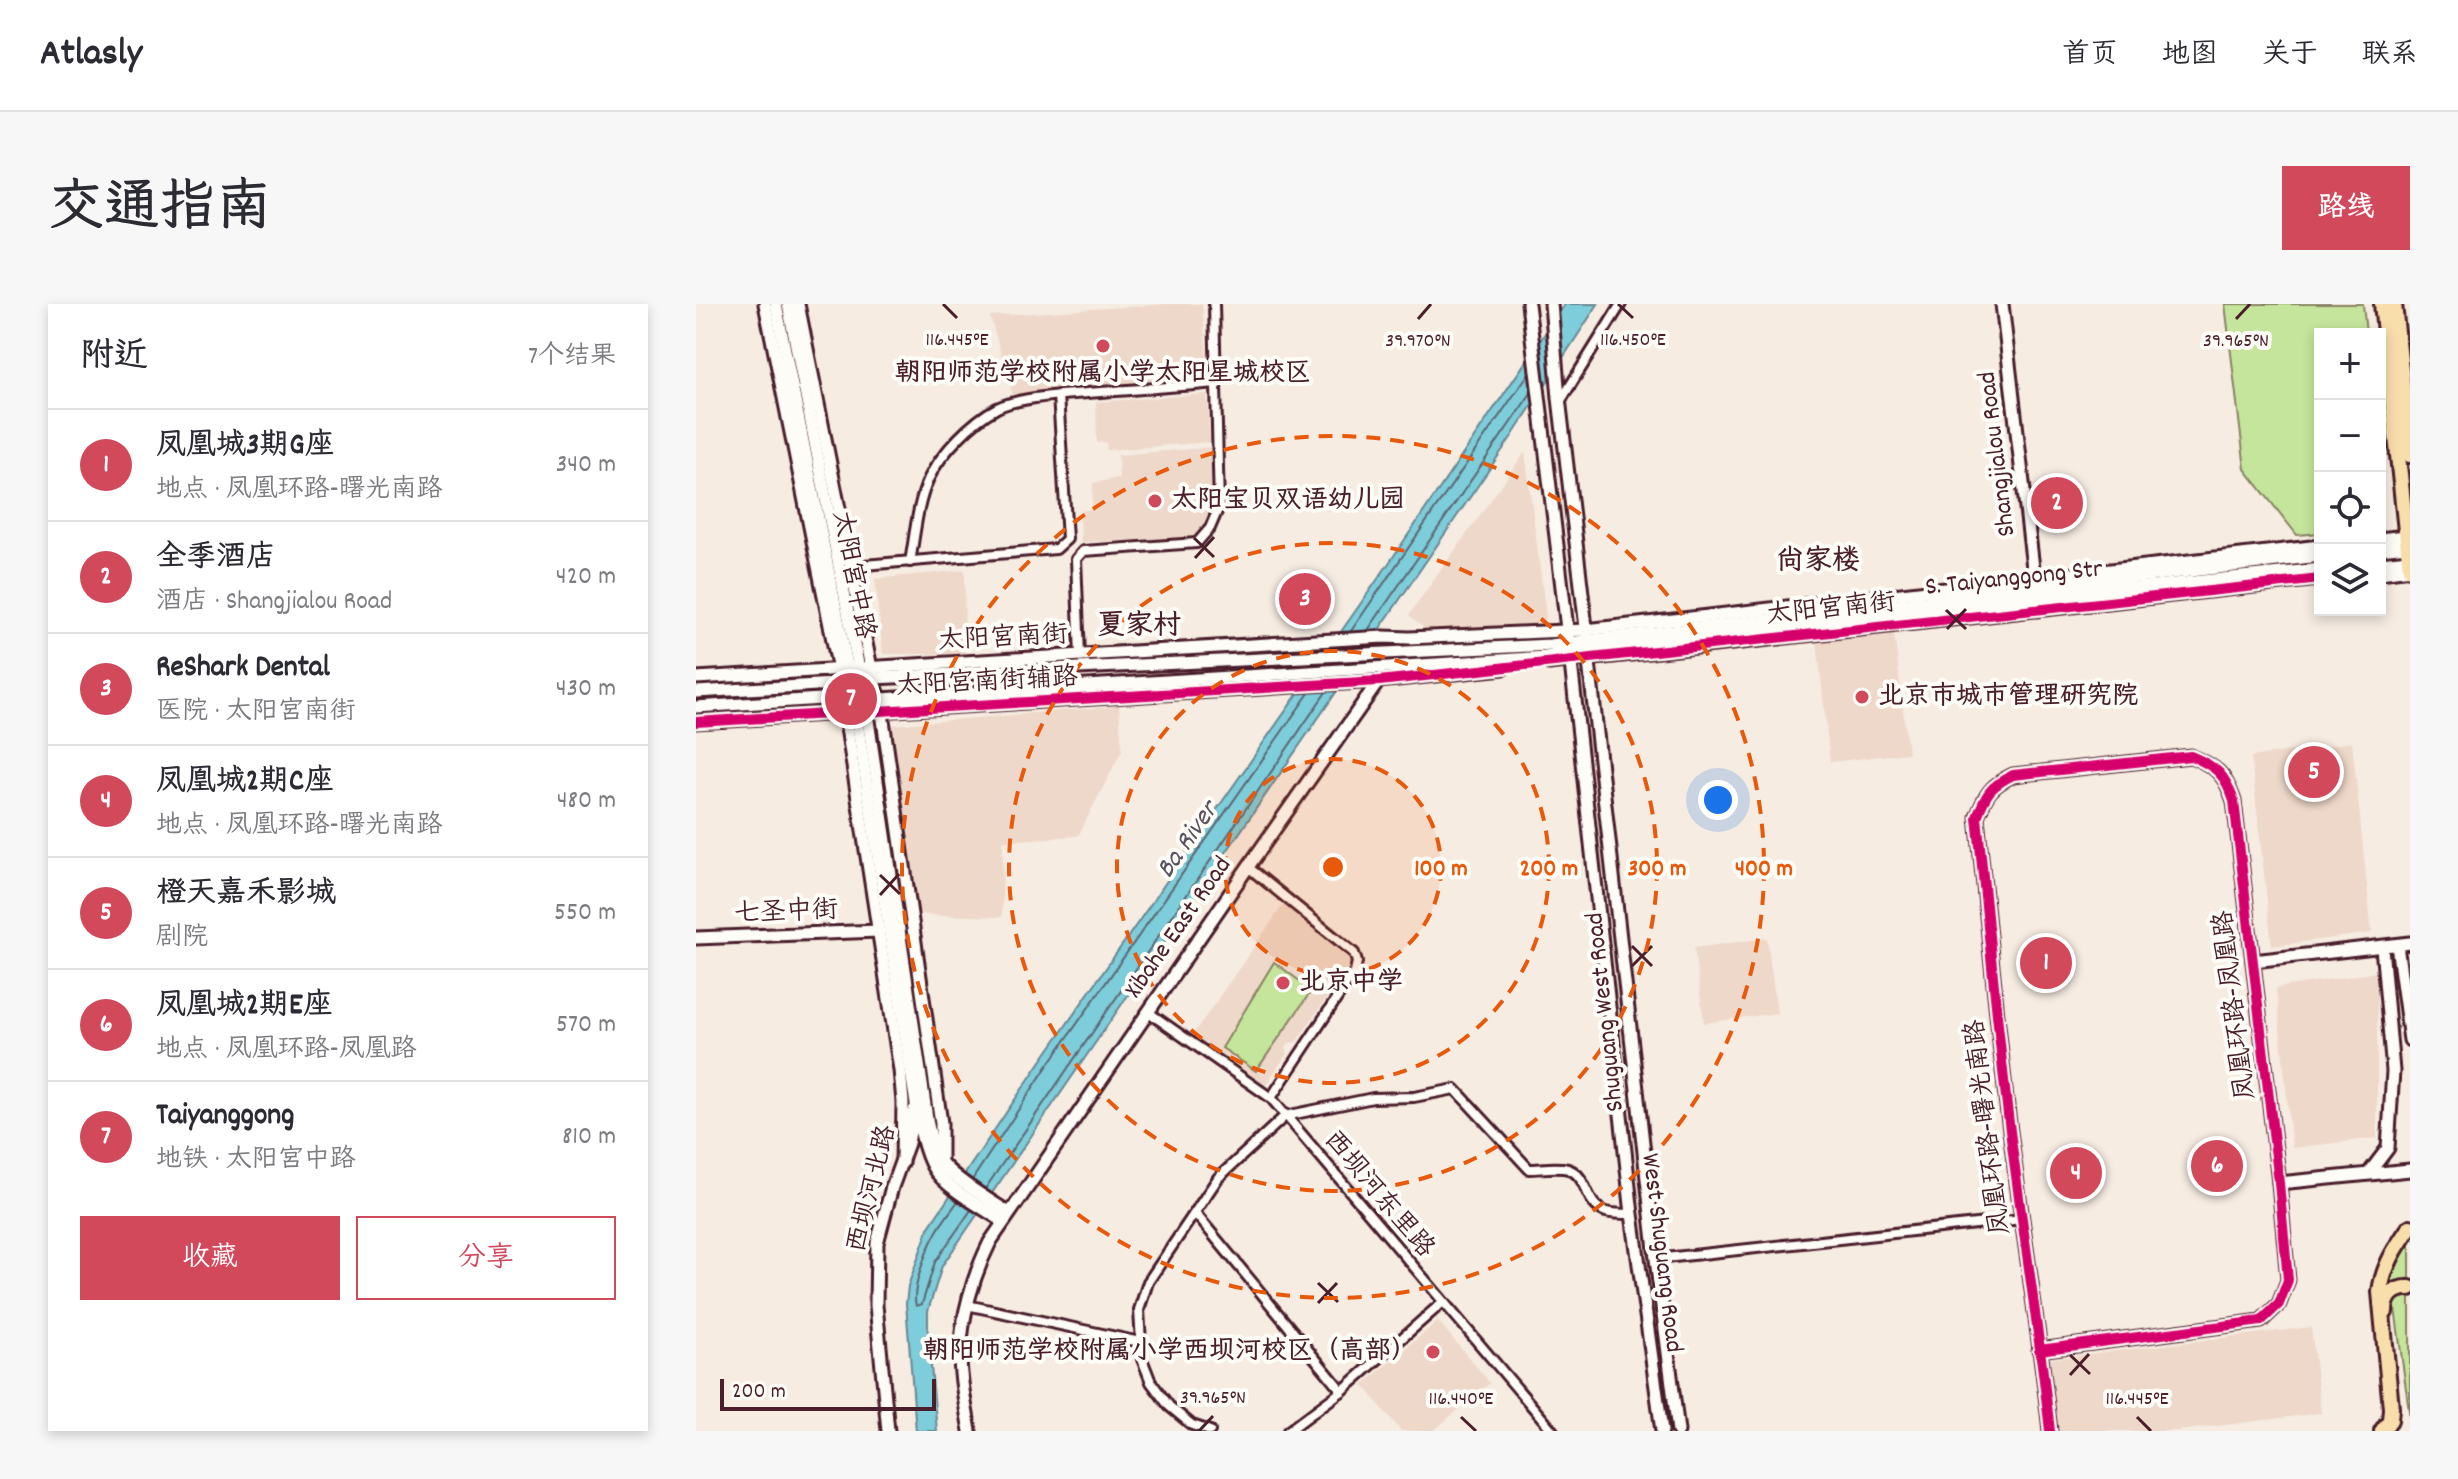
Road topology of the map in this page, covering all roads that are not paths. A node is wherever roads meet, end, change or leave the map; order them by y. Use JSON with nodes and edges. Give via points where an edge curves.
{"nodes":[{"id":1,"x":765,"y":304,"type":"edge"},
{"id":2,"x":776,"y":304,"type":"edge"},
{"id":3,"x":788,"y":304,"type":"edge"},
{"id":4,"x":798,"y":304,"type":"edge"},
{"id":5,"x":1214,"y":304,"type":"edge"},
{"id":6,"x":1528,"y":304,"type":"edge"},
{"id":7,"x":1551,"y":304,"type":"edge"},
{"id":8,"x":1621,"y":304,"type":"edge"},
{"id":9,"x":2002,"y":304,"type":"edge"},
{"id":10,"x":2382,"y":304,"type":"edge"},
{"id":11,"x":2394,"y":304,"type":"edge"},
{"id":12,"x":1216,"y":383,"type":"junction"},
{"id":13,"x":1058,"y":395,"type":"junction"},
{"id":14,"x":1560,"y":400,"type":"junction"},
{"id":15,"x":2410,"y":455,"type":"edge"},
{"id":16,"x":810,"y":475,"type":"junction"},
{"id":17,"x":822,"y":481,"type":"junction"},
{"id":18,"x":840,"y":511,"type":"junction"},
{"id":19,"x":807,"y":515,"type":"junction"},
{"id":20,"x":2386,"y":541,"type":"edge"},
{"id":21,"x":2314,"y":547,"type":"edge"},
{"id":22,"x":2407,"y":548,"type":"edge"},
{"id":23,"x":2386,"y":549,"type":"edge"},
{"id":24,"x":2314,"y":557,"type":"edge"},
{"id":25,"x":2386,"y":560,"type":"edge"},
{"id":26,"x":910,"y":562,"type":"junction"},
{"id":27,"x":852,"y":566,"type":"junction"},
{"id":28,"x":2314,"y":569,"type":"edge"},
{"id":29,"x":2410,"y":569,"type":"edge"},
{"id":30,"x":2386,"y":572,"type":"edge"},
{"id":31,"x":2314,"y":580,"type":"edge"},
{"id":32,"x":2036,"y":588,"type":"junction"},
{"id":33,"x":1409,"y":638,"type":"junction"},
{"id":34,"x":1588,"y":644,"type":"junction"},
{"id":35,"x":1569,"y":646,"type":"junction"},
{"id":36,"x":1400,"y":652,"type":"junction"},
{"id":37,"x":1080,"y":656,"type":"junction"},
{"id":38,"x":1388,"y":669,"type":"junction"},
{"id":39,"x":855,"y":675,"type":"junction"},
{"id":40,"x":696,"y":678,"type":"edge"},
{"id":41,"x":1379,"y":681,"type":"junction"},
{"id":42,"x":1346,"y":683,"type":"joint"},
{"id":43,"x":696,"y":692,"type":"edge"},
{"id":44,"x":880,"y":705,"type":"junction"},
{"id":45,"x":855,"y":706,"type":"junction"},
{"id":46,"x":696,"y":707,"type":"edge"},
{"id":47,"x":696,"y":722,"type":"edge"},
{"id":48,"x":1977,"y":817,"type":"joint"},
{"id":49,"x":899,"y":837,"type":"junction"},
{"id":50,"x":885,"y":838,"type":"junction"},
{"id":51,"x":1248,"y":867,"type":"junction"},
{"id":52,"x":886,"y":907,"type":"junction"},
{"id":53,"x":897,"y":916,"type":"junction"},
{"id":54,"x":879,"y":931,"type":"junction"},
{"id":55,"x":696,"y":938,"type":"edge"},
{"id":56,"x":2410,"y":943,"type":"edge"},
{"id":57,"x":915,"y":946,"type":"junction"},
{"id":58,"x":2401,"y":949,"type":"edge"},
{"id":59,"x":2383,"y":951,"type":"junction"},
{"id":60,"x":882,"y":956,"type":"junction"},
{"id":61,"x":2254,"y":965,"type":"junction"},
{"id":62,"x":1148,"y":1012,"type":"junction"},
{"id":63,"x":2410,"y":1040,"type":"edge"},
{"id":64,"x":1271,"y":1098,"type":"junction"},
{"id":65,"x":916,"y":1102,"type":"junction"},
{"id":66,"x":1285,"y":1116,"type":"junction"},
{"id":67,"x":941,"y":1162,"type":"junction"},
{"id":68,"x":902,"y":1163,"type":"junction"},
{"id":69,"x":2410,"y":1170,"type":"edge"},
{"id":70,"x":2369,"y":1173,"type":"junction"},
{"id":71,"x":948,"y":1177,"type":"junction"},
{"id":72,"x":2279,"y":1183,"type":"junction"},
{"id":73,"x":1195,"y":1213,"type":"junction"},
{"id":74,"x":1002,"y":1214,"type":"junction"},
{"id":75,"x":1632,"y":1214,"type":"junction"},
{"id":76,"x":2022,"y":1219,"type":"junction"},
{"id":77,"x":2410,"y":1227,"type":"edge"},
{"id":78,"x":1656,"y":1259,"type":"junction"},
{"id":79,"x":2410,"y":1288,"type":"edge"},
{"id":80,"x":1443,"y":1302,"type":"junction"},
{"id":81,"x":967,"y":1305,"type":"junction"},
{"id":82,"x":1140,"y":1342,"type":"junction"},
{"id":83,"x":2039,"y":1350,"type":"junction"},
{"id":84,"x":1342,"y":1391,"type":"junction"},
{"id":85,"x":888,"y":1431,"type":"edge"},
{"id":86,"x":970,"y":1431,"type":"edge"},
{"id":87,"x":1210,"y":1431,"type":"edge"},
{"id":88,"x":1288,"y":1431,"type":"edge"},
{"id":89,"x":1553,"y":1431,"type":"edge"},
{"id":90,"x":1662,"y":1431,"type":"edge"},
{"id":91,"x":1678,"y":1431,"type":"edge"},
{"id":92,"x":2050,"y":1431,"type":"edge"},
{"id":93,"x":2382,"y":1431,"type":"edge"},
{"id":94,"x":2402,"y":1431,"type":"edge"}],
"edges":[{"from":1,"to":19,"type":"street","name":"太阳宫中路"},
{"from":2,"to":16,"type":"street","name":"太阳宫中路"},
{"from":3,"to":17,"type":"street","name":"太阳宫中路"},
{"from":4,"to":18,"type":"street","name":"太阳宫中路"},
{"from":5,"to":12,"type":"street"},
{"from":6,"to":35,"type":"street"},
{"from":7,"to":14,"type":"street","name":"Shuguang West Road"},
{"from":8,"to":14,"type":"street"},
{"from":9,"to":32,"type":"street","name":"Shangjialou Road"},
{"from":10,"to":22,"type":"highway"},
{"from":11,"to":15,"type":"highway"},
{"from":12,"to":13,"type":"street"},
{"from":12,"to":37,"type":"street","via":[[1219,507],[1210,528],[1197,543],[1083,551],[1076,559]]},
{"from":13,"to":26,"type":"street","via":[[998,407],[942,457],[928,481]]},
{"from":13,"to":26,"type":"street","via":[[1067,539],[1056,549]]},
{"from":14,"to":34,"type":"street","name":"Shuguang West Road"},
{"from":16,"to":19,"type":"street"},
{"from":16,"to":39,"type":"street","name":"太阳宫中路"},
{"from":17,"to":18,"type":"street"},
{"from":17,"to":39,"type":"street","name":"太阳宫中路"},
{"from":18,"to":27,"type":"street","name":"太阳宫中路"},
{"from":19,"to":39,"type":"street","name":"太阳宫中路"},
{"from":20,"to":22,"type":"street"},
{"from":21,"to":32,"type":"street","name":"太阳宫南街"},
{"from":22,"to":23,"type":"street"},
{"from":22,"to":25,"type":"street"},
{"from":22,"to":29,"type":"highway"},
{"from":24,"to":32,"type":"street","name":"太阳宫南街"},
{"from":26,"to":27,"type":"street"},
{"from":27,"to":39,"type":"street","name":"太阳宫中路"},
{"from":28,"to":32,"type":"street","name":"S. Taiyanggong Str"},
{"from":29,"to":30,"type":"street"},
{"from":31,"to":34,"type":"street","name":"太阳宫南街"},
{"from":32,"to":34,"type":"street","name":"S. Taiyanggong Str"},
{"from":32,"to":34,"type":"street","name":"太阳宫南街"},
{"from":33,"to":35,"type":"street","name":"太阳宫南街"},
{"from":33,"to":36,"type":"street","name":"Xibahe East Road"},
{"from":33,"to":37,"type":"street","name":"太阳宫南街"},
{"from":34,"to":35,"type":"street","name":"太阳宫南街"},
{"from":34,"to":35,"type":"street","name":"太阳宫南街"},
{"from":34,"to":78,"type":"street","name":"Shuguang West Road"},
{"from":35,"to":36,"type":"street","name":"太阳宫南街"},
{"from":35,"to":38,"type":"street","name":"太阳宫南街","via":[[1546,657]]},
{"from":35,"to":41,"type":"street","name":"太阳宫南街"},
{"from":35,"to":75,"type":"street","name":"West Shuguang Road"},
{"from":36,"to":38,"type":"street","name":"Xibahe East Road"},
{"from":36,"to":39,"type":"street","name":"太阳宫南街"},
{"from":37,"to":39,"type":"street","name":"太阳宫南街"},
{"from":38,"to":41,"type":"street","name":"Xibahe East Road"},
{"from":38,"to":44,"type":"street","name":"太阳宫南街"},
{"from":39,"to":40,"type":"street","name":"太阳宫南街"},
{"from":39,"to":43,"type":"street","name":"太阳宫南街"},
{"from":39,"to":44,"type":"street","name":"太阳宫中路"},
{"from":39,"to":45,"type":"street","name":"太阳宫中路"},
{"from":39,"to":45,"type":"street","name":"太阳宫中路"},
{"from":41,"to":42,"type":"street","name":"太阳宫南街"},
{"from":41,"to":51,"type":"street","name":"Xibahe East Road"},
{"from":42,"to":44,"type":"street","name":"太阳宫南街辅路"},
{"from":44,"to":45,"type":"street","name":"太阳宫南街辅路"},
{"from":44,"to":49,"type":"street","name":"太阳宫中路"},
{"from":45,"to":46,"type":"street"},
{"from":45,"to":47,"type":"street","name":"太阳宫南街辅路"},
{"from":45,"to":50,"type":"street","name":"太阳宫中路"},
{"from":45,"to":52,"type":"street","name":"太阳宫中路"},
{"from":45,"to":54,"type":"street","name":"太阳宫中路"},
{"from":48,"to":61,"type":"street","name":"凤凰环路-凤凰路","via":[[1996,783],[2013,775],[2191,756],[2212,765],[2228,781],[2234,801]]},
{"from":48,"to":76,"type":"street","name":"凤凰环路-曙光南路"},
{"from":49,"to":50,"type":"street"},
{"from":49,"to":57,"type":"street","name":"太阳宫中路"},
{"from":50,"to":53,"type":"street","name":"太阳宫中路"},
{"from":51,"to":62,"type":"street","name":"Xibahe East Road"},
{"from":51,"to":64,"type":"street","via":[[1354,953],[1357,962]]},
{"from":52,"to":60,"type":"street"},
{"from":52,"to":65,"type":"street","name":"太阳宫中路"},
{"from":53,"to":57,"type":"street"},
{"from":53,"to":67,"type":"street","name":"太阳宫中路","via":[[928,1125]]},
{"from":54,"to":55,"type":"street","name":"七圣中街"},
{"from":54,"to":60,"type":"street","name":"太阳宫中路"},
{"from":56,"to":58,"type":"street"},
{"from":57,"to":67,"type":"street","name":"太阳宫中路","via":[[941,1123]]},
{"from":58,"to":59,"type":"street"},
{"from":58,"to":63,"type":"street"},
{"from":59,"to":61,"type":"street"},
{"from":59,"to":70,"type":"street","via":[[2393,1071],[2388,1148]]},
{"from":60,"to":68,"type":"street","name":"太阳宫中路","via":[[900,1070]]},
{"from":61,"to":72,"type":"street","name":"凤凰环路-凤凰路"},
{"from":62,"to":64,"type":"street","name":"西坝河东里路"},
{"from":62,"to":74,"type":"street","name":"Xibahe East Road"},
{"from":64,"to":66,"type":"street","name":"西坝河东里路"},
{"from":65,"to":68,"type":"street","name":"西坝河北路"},
{"from":65,"to":71,"type":"street","name":"太阳宫中路","via":[[927,1154],[934,1170]]},
{"from":66,"to":73,"type":"street","via":[[1218,1178]]},
{"from":66,"to":75,"type":"street","via":[[1455,1089],[1529,1169],[1567,1168],[1579,1176],[1599,1208]]},
{"from":66,"to":80,"type":"street","name":"西坝河东里路"},
{"from":67,"to":71,"type":"street","name":"太阳宫中路"},
{"from":68,"to":85,"type":"street","name":"西坝河北路","via":[[877,1243],[875,1275]]},
{"from":69,"to":70,"type":"street"},
{"from":70,"to":72,"type":"street"},
{"from":71,"to":74,"type":"street"},
{"from":72,"to":83,"type":"street","name":"凤凰环路-凤凰路","via":[[2288,1280],[2279,1304],[2261,1321]]},
{"from":73,"to":82,"type":"street","via":[[1148,1282],[1139,1310]]},
{"from":73,"to":84,"type":"street"},
{"from":74,"to":81,"type":"street","name":"Xibahe East Road"},
{"from":75,"to":90,"type":"street","name":"West Shuguang Road"},
{"from":76,"to":78,"type":"street"},
{"from":76,"to":83,"type":"street","name":"凤凰环路-曙光南路"},
{"from":77,"to":93,"type":"highway","via":[[2393,1253],[2380,1292],[2391,1408]]},
{"from":78,"to":91,"type":"street","name":"Shuguang West Road"},
{"from":79,"to":94,"type":"highway","via":[[2395,1291],[2385,1305]]},
{"from":80,"to":84,"type":"street"},
{"from":80,"to":89,"type":"street","name":"西坝河东里路"},
{"from":81,"to":82,"type":"street"},
{"from":81,"to":86,"type":"street","name":"Xibahe East Road","via":[[960,1356]]},
{"from":82,"to":87,"type":"street","via":[[1151,1382],[1169,1406],[1192,1425]]},
{"from":83,"to":92,"type":"street","name":"凤凰环路-曙光南路"},
{"from":84,"to":88,"type":"street"}]}
